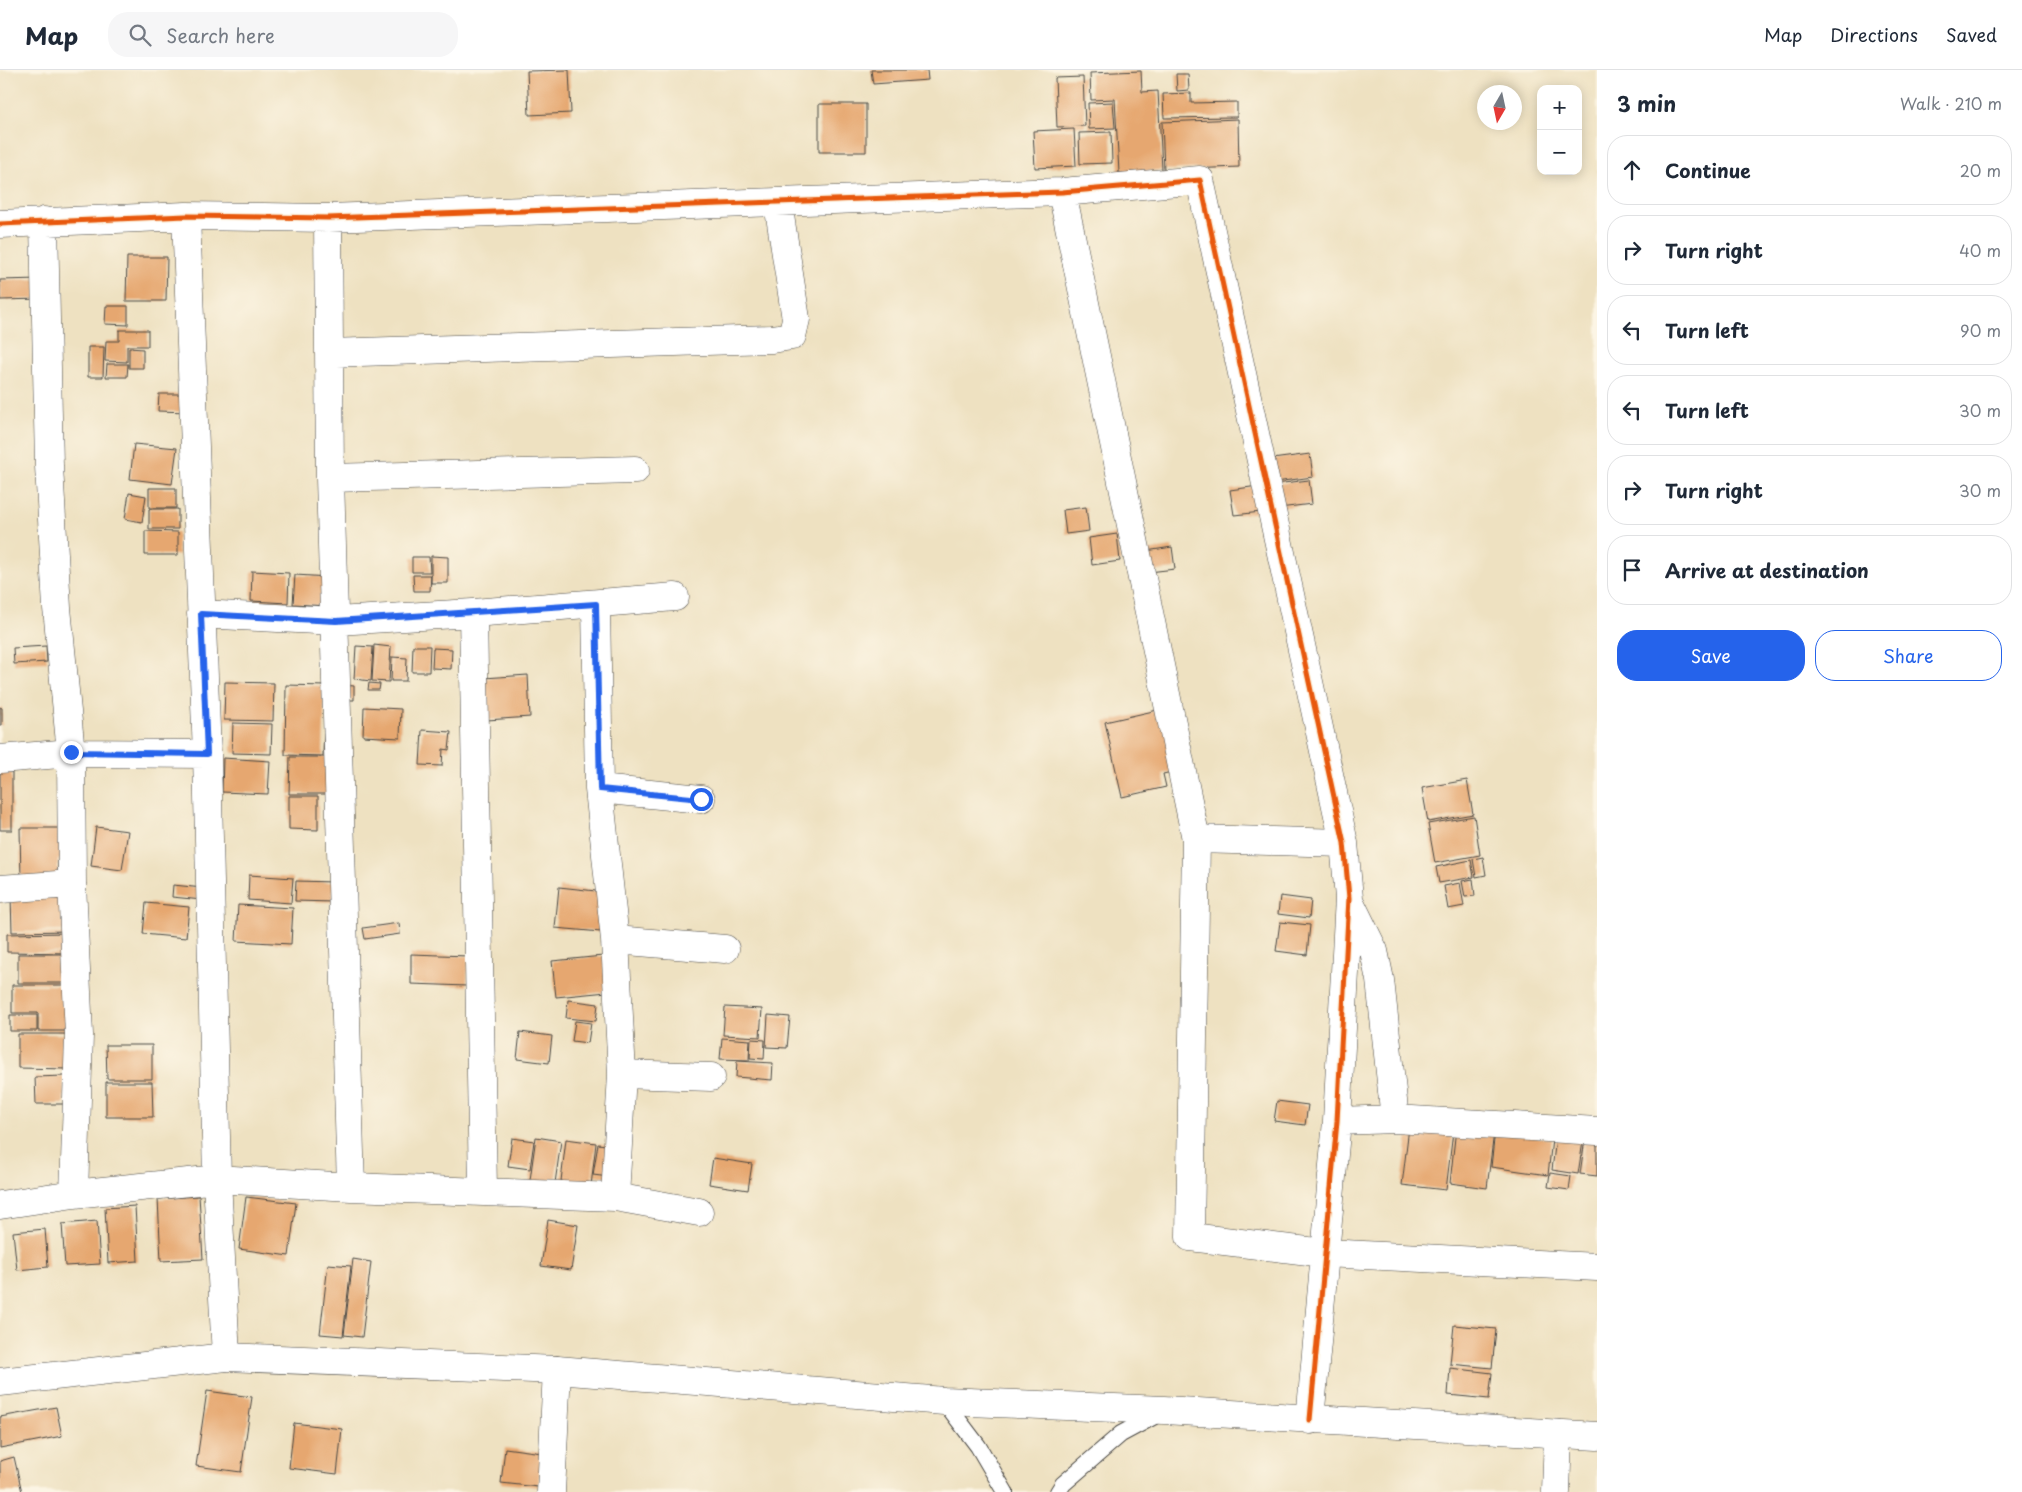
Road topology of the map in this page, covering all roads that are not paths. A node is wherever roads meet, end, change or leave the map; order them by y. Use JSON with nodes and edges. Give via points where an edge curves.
{"nodes":[{"id":1,"x":1062,"y":192,"type":"junction"},
{"id":2,"x":778,"y":203,"type":"junction"},
{"id":3,"x":186,"y":216,"type":"junction"},
{"id":4,"x":328,"y":218,"type":"junction"},
{"id":5,"x":44,"y":222,"type":"junction"},
{"id":6,"x":0,"y":224,"type":"edge"},
{"id":7,"x":329,"y":353,"type":"junction"},
{"id":8,"x":635,"y":470,"type":"dead end"},
{"id":9,"x":330,"y":478,"type":"junction"},
{"id":10,"x":675,"y":597,"type":"dead end"},
{"id":11,"x":596,"y":604,"type":"junction"},
{"id":12,"x":473,"y":613,"type":"junction"},
{"id":13,"x":201,"y":614,"type":"junction"},
{"id":14,"x":336,"y":621,"type":"junction"},
{"id":15,"x":71,"y":752,"type":"junction"},
{"id":16,"x":207,"y":754,"type":"junction"},
{"id":17,"x":0,"y":760,"type":"edge"},
{"id":18,"x":600,"y":789,"type":"junction"},
{"id":19,"x":701,"y":799,"type":"dead end"},
{"id":20,"x":1196,"y":839,"type":"junction"},
{"id":21,"x":1344,"y":843,"type":"junction"},
{"id":22,"x":72,"y":884,"type":"junction"},
{"id":23,"x":0,"y":889,"type":"edge"},
{"id":24,"x":1348,"y":898,"type":"junction"},
{"id":25,"x":615,"y":940,"type":"junction"},
{"id":26,"x":725,"y":949,"type":"dead end"},
{"id":27,"x":622,"y":1074,"type":"junction"},
{"id":28,"x":711,"y":1076,"type":"dead end"},
{"id":29,"x":1395,"y":1119,"type":"junction"},
{"id":30,"x":1336,"y":1121,"type":"junction"},
{"id":31,"x":1597,"y":1132,"type":"edge"},
{"id":32,"x":217,"y":1179,"type":"junction"},
{"id":33,"x":351,"y":1187,"type":"junction"},
{"id":34,"x":483,"y":1190,"type":"junction"},
{"id":35,"x":74,"y":1194,"type":"junction"},
{"id":36,"x":615,"y":1197,"type":"junction"},
{"id":37,"x":0,"y":1205,"type":"edge"},
{"id":38,"x":699,"y":1212,"type":"dead end"},
{"id":39,"x":1325,"y":1253,"type":"junction"},
{"id":40,"x":1597,"y":1267,"type":"edge"},
{"id":41,"x":226,"y":1357,"type":"junction"},
{"id":42,"x":557,"y":1370,"type":"junction"},
{"id":43,"x":0,"y":1382,"type":"edge"},
{"id":44,"x":944,"y":1401,"type":"junction"},
{"id":45,"x":1164,"y":1410,"type":"junction"},
{"id":46,"x":1310,"y":1420,"type":"junction"},
{"id":47,"x":1558,"y":1434,"type":"junction"},
{"id":48,"x":1597,"y":1436,"type":"edge"},
{"id":49,"x":551,"y":1492,"type":"edge"},
{"id":50,"x":1004,"y":1492,"type":"edge"},
{"id":51,"x":1058,"y":1492,"type":"edge"},
{"id":52,"x":1556,"y":1492,"type":"edge"}],
"edges":[{"from":1,"to":2,"type":"street"},
{"from":1,"to":20,"type":"street"},
{"from":1,"to":21,"type":"street","via":[[1200,180]]},
{"from":2,"to":4,"type":"street"},
{"from":2,"to":7,"type":"street","via":[[796,319],[792,336],[762,340]]},
{"from":3,"to":4,"type":"street"},
{"from":3,"to":5,"type":"street"},
{"from":3,"to":13,"type":"street"},
{"from":4,"to":7,"type":"street"},
{"from":5,"to":6,"type":"street"},
{"from":5,"to":15,"type":"street","via":[[49,466],[57,608]]},
{"from":7,"to":9,"type":"street"},
{"from":8,"to":9,"type":"street"},
{"from":9,"to":14,"type":"street"},
{"from":10,"to":11,"type":"street"},
{"from":11,"to":12,"type":"street"},
{"from":11,"to":18,"type":"street"},
{"from":12,"to":14,"type":"street"},
{"from":12,"to":34,"type":"street"},
{"from":13,"to":14,"type":"street"},
{"from":13,"to":16,"type":"street"},
{"from":14,"to":33,"type":"street"},
{"from":15,"to":16,"type":"street"},
{"from":15,"to":17,"type":"street"},
{"from":15,"to":22,"type":"street"},
{"from":16,"to":32,"type":"street"},
{"from":18,"to":19,"type":"street"},
{"from":18,"to":25,"type":"street"},
{"from":20,"to":21,"type":"street"},
{"from":20,"to":39,"type":"street","via":[[1190,1237]]},
{"from":21,"to":24,"type":"street"},
{"from":22,"to":23,"type":"street"},
{"from":22,"to":35,"type":"street","via":[[79,1035]]},
{"from":24,"to":29,"type":"street","via":[[1374,951]]},
{"from":24,"to":30,"type":"street"},
{"from":25,"to":26,"type":"street"},
{"from":25,"to":27,"type":"street"},
{"from":27,"to":28,"type":"street"},
{"from":27,"to":36,"type":"street"},
{"from":29,"to":30,"type":"street"},
{"from":29,"to":31,"type":"street"},
{"from":30,"to":39,"type":"street"},
{"from":32,"to":33,"type":"street"},
{"from":32,"to":35,"type":"street"},
{"from":32,"to":41,"type":"street"},
{"from":33,"to":34,"type":"street"},
{"from":34,"to":36,"type":"street"},
{"from":35,"to":37,"type":"street"},
{"from":36,"to":38,"type":"street"},
{"from":39,"to":40,"type":"street"},
{"from":39,"to":46,"type":"street"},
{"from":41,"to":42,"type":"street"},
{"from":41,"to":43,"type":"street"},
{"from":42,"to":44,"type":"street"},
{"from":42,"to":49,"type":"street"},
{"from":44,"to":45,"type":"street"},
{"from":44,"to":50,"type":"lane","via":[[978,1446]]},
{"from":45,"to":46,"type":"street"},
{"from":45,"to":51,"type":"lane","via":[[1121,1434]]},
{"from":46,"to":47,"type":"street"},
{"from":47,"to":48,"type":"street"},
{"from":47,"to":52,"type":"street"}]}
